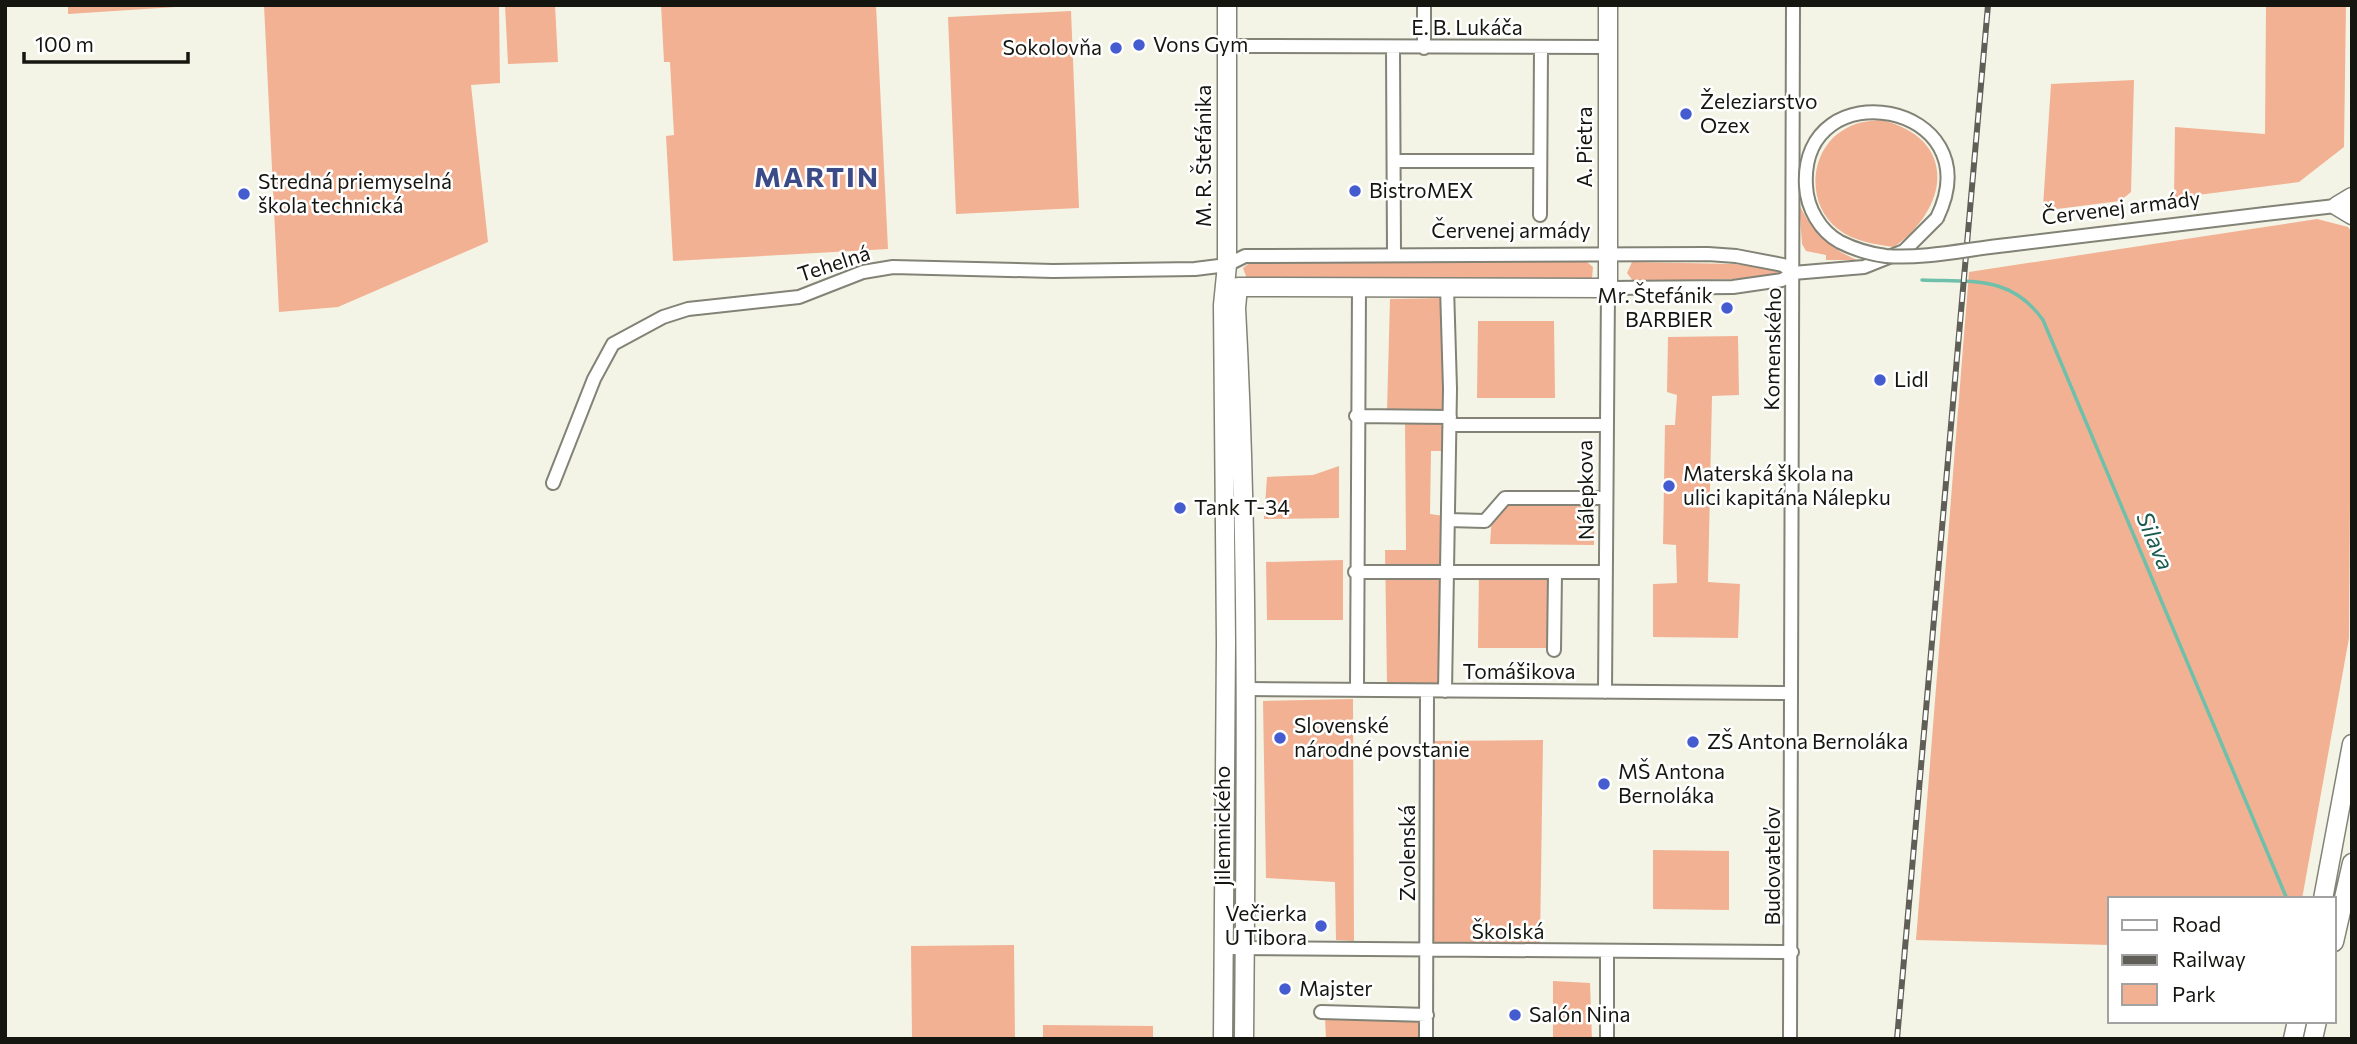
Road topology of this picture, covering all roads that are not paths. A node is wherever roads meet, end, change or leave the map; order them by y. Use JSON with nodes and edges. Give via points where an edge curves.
{"nodes":[{"id":1,"x":1227,"y":5,"type":"edge"},
{"id":2,"x":1424,"y":5,"type":"edge"},
{"id":3,"x":1608,"y":5,"type":"edge"},
{"id":4,"x":1793,"y":5,"type":"edge"},
{"id":5,"x":1227,"y":46,"type":"junction"},
{"id":6,"x":1541,"y":47,"type":"junction"},
{"id":7,"x":1608,"y":47,"type":"junction"},
{"id":8,"x":1393,"y":48,"type":"junction"},
{"id":9,"x":1424,"y":48,"type":"junction"},
{"id":10,"x":1394,"y":161,"type":"junction"},
{"id":11,"x":1541,"y":161,"type":"junction"},
{"id":12,"x":2348,"y":205,"type":"edge"},
{"id":13,"x":1540,"y":215,"type":"dead end"},
{"id":14,"x":1608,"y":253,"type":"junction"},
{"id":15,"x":1394,"y":254,"type":"junction"},
{"id":16,"x":1227,"y":265,"type":"junction"},
{"id":17,"x":1793,"y":273,"type":"junction"},
{"id":18,"x":1238,"y":287,"type":"junction"},
{"id":19,"x":1359,"y":287,"type":"junction"},
{"id":20,"x":1447,"y":287,"type":"junction"},
{"id":21,"x":1608,"y":288,"type":"junction"},
{"id":22,"x":1356,"y":416,"type":"junction"},
{"id":23,"x":1450,"y":421,"type":"junction"},
{"id":24,"x":1605,"y":425,"type":"junction"},
{"id":25,"x":553,"y":483,"type":"dead end"},
{"id":26,"x":1606,"y":498,"type":"junction"},
{"id":27,"x":1448,"y":520,"type":"junction"},
{"id":28,"x":1355,"y":572,"type":"junction"},
{"id":29,"x":1606,"y":572,"type":"junction"},
{"id":30,"x":1447,"y":573,"type":"junction"},
{"id":31,"x":1555,"y":573,"type":"junction"},
{"id":32,"x":1226,"y":613,"type":"junction"},
{"id":33,"x":1247,"y":613,"type":"junction"},
{"id":34,"x":1554,"y":650,"type":"dead end"},
{"id":35,"x":1357,"y":688,"type":"junction"},
{"id":36,"x":1247,"y":689,"type":"junction"},
{"id":37,"x":1427,"y":691,"type":"junction"},
{"id":38,"x":1445,"y":691,"type":"junction"},
{"id":39,"x":1605,"y":692,"type":"junction"},
{"id":40,"x":1791,"y":693,"type":"junction"},
{"id":41,"x":2352,"y":744,"type":"edge"},
{"id":42,"x":2352,"y":863,"type":"edge"},
{"id":43,"x":2323,"y":897,"type":"edge"},
{"id":44,"x":2336,"y":933,"type":"edge"},
{"id":45,"x":1223,"y":948,"type":"junction"},
{"id":46,"x":1245,"y":949,"type":"junction"},
{"id":47,"x":1427,"y":951,"type":"junction"},
{"id":48,"x":1607,"y":951,"type":"junction"},
{"id":49,"x":1792,"y":952,"type":"junction"},
{"id":50,"x":1321,"y":1012,"type":"dead end"},
{"id":51,"x":1427,"y":1015,"type":"junction"},
{"id":52,"x":1223,"y":1039,"type":"edge"},
{"id":53,"x":1244,"y":1039,"type":"edge"},
{"id":54,"x":1426,"y":1039,"type":"edge"},
{"id":55,"x":1607,"y":1039,"type":"edge"},
{"id":56,"x":1790,"y":1039,"type":"edge"}],
"edges":[{"from":1,"to":5,"type":"main road","name":"M. R. Štefánika"},
{"from":2,"to":9,"type":"street"},
{"from":3,"to":7,"type":"main road","name":"A. Pietra"},
{"from":4,"to":17,"type":"street","name":"Komenského"},
{"from":5,"to":8,"type":"street","name":"E. B. Lukáča"},
{"from":5,"to":16,"type":"main road","name":"M. R. Štefánika"},
{"from":6,"to":7,"type":"street","name":"E. B. Lukáča"},
{"from":6,"to":9,"type":"street","name":"E. B. Lukáča"},
{"from":6,"to":11,"type":"street","name":"E. B. Lukáča"},
{"from":7,"to":14,"type":"main road","name":"A. Pietra"},
{"from":8,"to":9,"type":"street","name":"E. B. Lukáča"},
{"from":8,"to":10,"type":"street","name":"E. B. Lukáča"},
{"from":10,"to":11,"type":"street"},
{"from":10,"to":15,"type":"street","name":"E. B. Lukáča"},
{"from":11,"to":13,"type":"street","name":"E. B. Lukáča"},
{"from":12,"to":17,"type":"street","name":"Červenej armády","bridge":true,"via":[[1969,249],[1883,256],[1838,241],[1814,214],[1805,178],[1818,141],[1840,120],[1866,111],[1895,113],[1919,125],[1934,141],[1946,171],[1945,199],[1937,218],[1913,245],[1878,263]]},
{"from":14,"to":15,"type":"street","name":"Červenej armády"},
{"from":14,"to":17,"type":"street","name":"Červenej armády","via":[[1736,256],[1783,265]]},
{"from":14,"to":21,"type":"main road","name":"A. Pietra"},
{"from":15,"to":16,"type":"street","name":"Červenej armády","via":[[1245,256]]},
{"from":16,"to":18,"type":"main road"},
{"from":16,"to":25,"type":"street","name":"Tehelná","via":[[1053,271],[893,267],[863,272],[799,297],[688,309],[663,317],[613,344],[594,379]]},
{"from":16,"to":32,"type":"main road","name":"Jilemnického","via":[[1223,305]]},
{"from":17,"to":21,"type":"street","name":"Červenej armády","via":[[1782,280],[1733,287]]},
{"from":17,"to":40,"type":"street","name":"Komenského"},
{"from":18,"to":19,"type":"main road","name":"Červenej armády"},
{"from":18,"to":33,"type":"main road","name":"Jilemnického"},
{"from":19,"to":20,"type":"main road","name":"Červenej armády"},
{"from":19,"to":22,"type":"street"},
{"from":20,"to":21,"type":"main road","name":"Červenej armády"},
{"from":20,"to":23,"type":"street"},
{"from":21,"to":24,"type":"street","name":"Nálepkova"},
{"from":22,"to":23,"type":"street"},
{"from":22,"to":28,"type":"street"},
{"from":23,"to":24,"type":"street"},
{"from":23,"to":27,"type":"street"},
{"from":24,"to":26,"type":"street","name":"Nálepkova"},
{"from":26,"to":27,"type":"street","via":[[1505,498],[1485,521]]},
{"from":26,"to":29,"type":"street","name":"Nálepkova"},
{"from":27,"to":30,"type":"street"},
{"from":28,"to":30,"type":"street"},
{"from":28,"to":35,"type":"street"},
{"from":29,"to":31,"type":"street"},
{"from":29,"to":39,"type":"street","name":"Nálepkova"},
{"from":30,"to":31,"type":"street"},
{"from":30,"to":38,"type":"street"},
{"from":31,"to":34,"type":"street"},
{"from":32,"to":33,"type":"street"},
{"from":32,"to":45,"type":"main road","name":"Jilemnického"},
{"from":33,"to":36,"type":"main road","name":"Jilemnického"},
{"from":35,"to":36,"type":"street","name":"Tomášikova"},
{"from":35,"to":37,"type":"street","name":"Tomášikova"},
{"from":36,"to":46,"type":"main road","name":"Jilemnického"},
{"from":37,"to":38,"type":"street","name":"Tomášikova"},
{"from":37,"to":47,"type":"street","name":"Zvolenská"},
{"from":38,"to":39,"type":"street","name":"Tomášikova"},
{"from":39,"to":40,"type":"street","name":"Tomášikova"},
{"from":40,"to":49,"type":"street","name":"Budovateľov"},
{"from":41,"to":43,"type":"main road"},
{"from":42,"to":44,"type":"main road"},
{"from":45,"to":46,"type":"street","name":"Školská"},
{"from":45,"to":52,"type":"main road","name":"Jilemnického"},
{"from":46,"to":47,"type":"street","name":"Školská"},
{"from":46,"to":53,"type":"main road","name":"Jilemnického"},
{"from":47,"to":48,"type":"street","name":"Školská"},
{"from":47,"to":51,"type":"street","name":"Zvolenská"},
{"from":48,"to":49,"type":"street","name":"Školská"},
{"from":48,"to":55,"type":"street"},
{"from":49,"to":56,"type":"street","name":"Budovateľov"},
{"from":50,"to":51,"type":"street"},
{"from":51,"to":54,"type":"street","name":"Zvolenská"}]}
